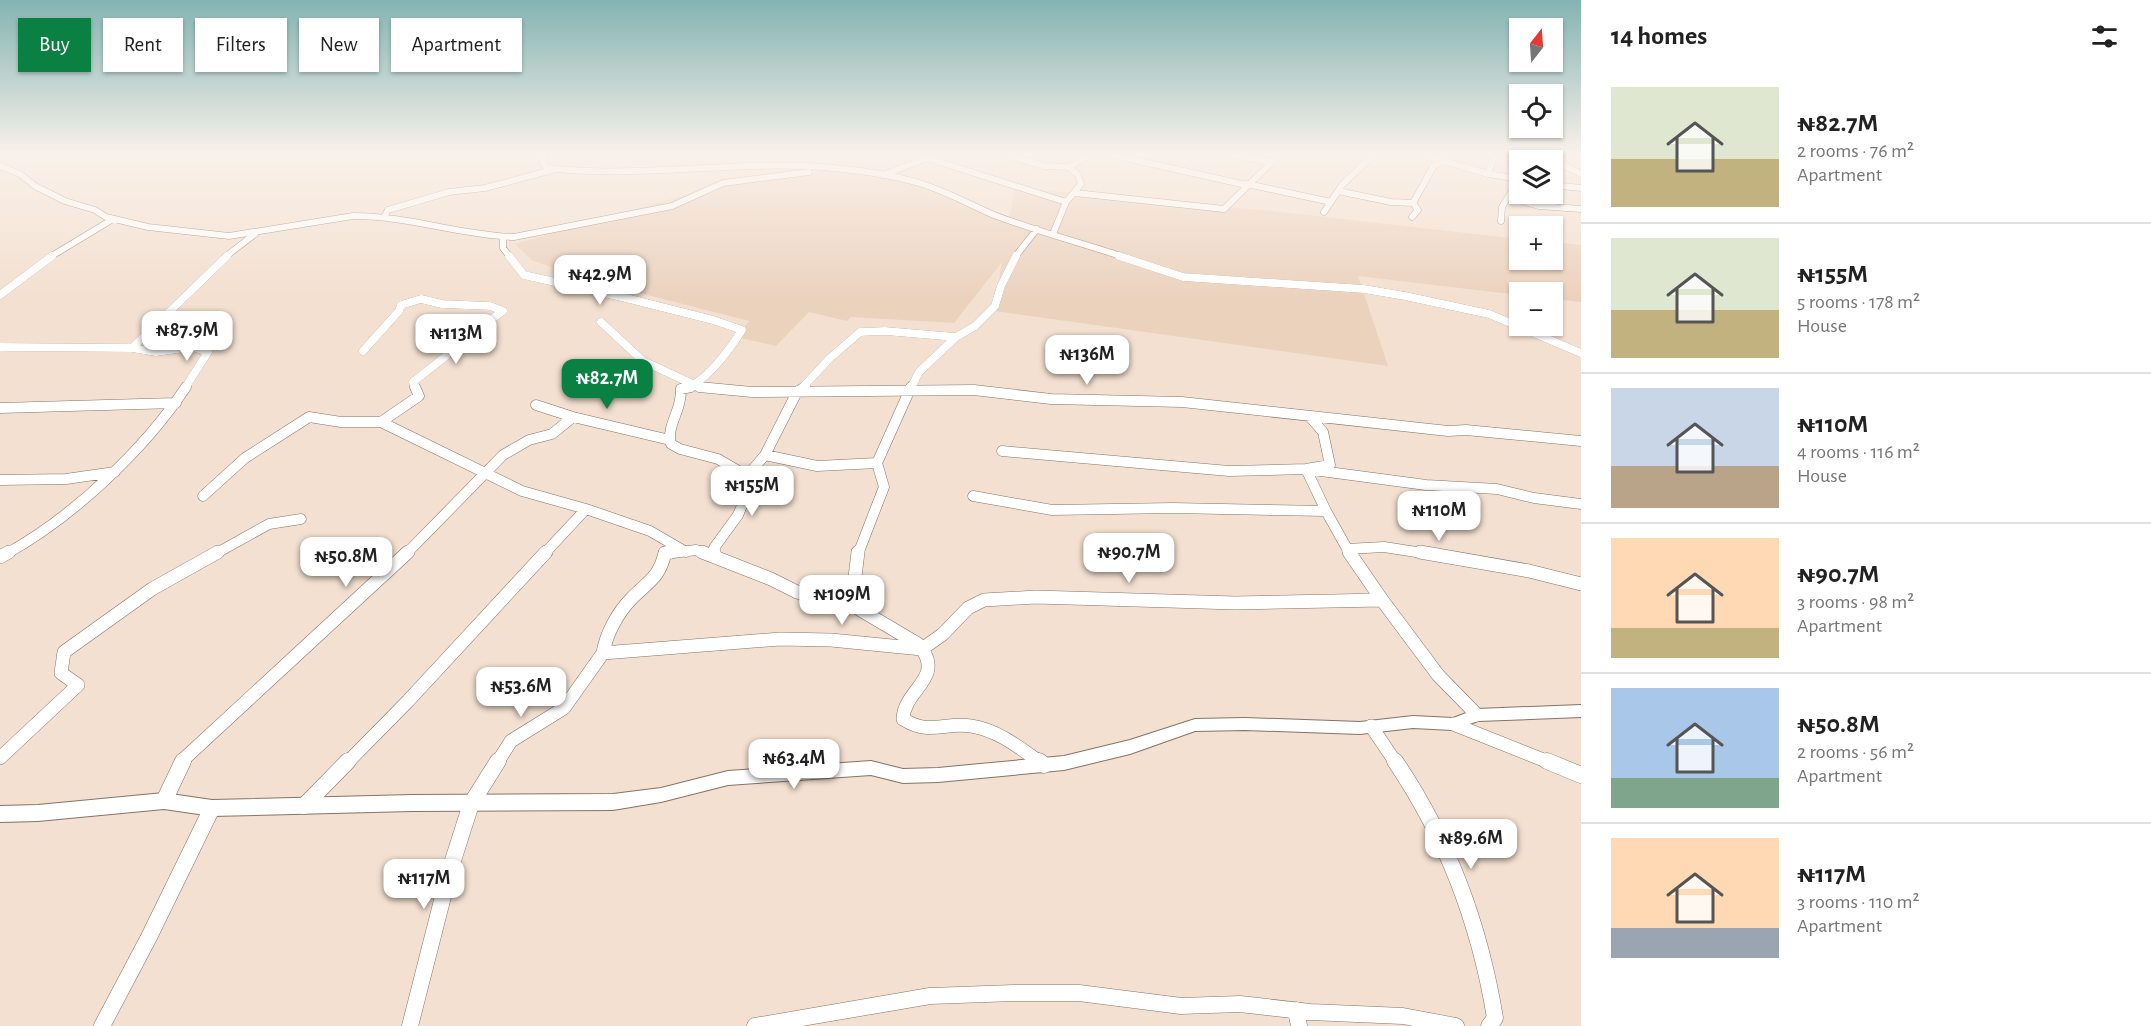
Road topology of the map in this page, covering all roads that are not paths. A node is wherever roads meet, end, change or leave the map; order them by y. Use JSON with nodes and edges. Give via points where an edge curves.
{"nodes":[{"id":1,"x":67,"y":201,"type":"edge"},
{"id":2,"x":419,"y":201,"type":"edge"},
{"id":3,"x":683,"y":201,"type":"edge"},
{"id":4,"x":963,"y":201,"type":"edge"},
{"id":5,"x":1062,"y":201,"type":"edge"},
{"id":6,"x":1148,"y":201,"type":"edge"},
{"id":7,"x":1231,"y":201,"type":"edge"},
{"id":8,"x":1331,"y":201,"type":"edge"},
{"id":9,"x":1385,"y":201,"type":"edge"},
{"id":10,"x":1506,"y":201,"type":"edge"},
{"id":11,"x":1521,"y":201,"type":"edge"},
{"id":12,"x":1066,"y":202,"type":"joint"},
{"id":13,"x":1413,"y":203,"type":"joint"},
{"id":14,"x":1581,"y":209,"type":"edge"},
{"id":15,"x":1324,"y":212,"type":"dead end"},
{"id":16,"x":384,"y":217,"type":"junction"},
{"id":17,"x":1412,"y":217,"type":"dead end"},
{"id":18,"x":113,"y":219,"type":"junction"},
{"id":19,"x":1501,"y":221,"type":"dead end"},
{"id":20,"x":1037,"y":229,"type":"junction"},
{"id":21,"x":260,"y":231,"type":"junction"},
{"id":22,"x":1053,"y":234,"type":"junction"},
{"id":23,"x":503,"y":237,"type":"junction"},
{"id":24,"x":0,"y":295,"type":"edge"},
{"id":25,"x":601,"y":322,"type":"dead end"},
{"id":26,"x":956,"y":337,"type":"junction"},
{"id":27,"x":0,"y":347,"type":"edge"},
{"id":28,"x":132,"y":348,"type":"junction"},
{"id":29,"x":363,"y":351,"type":"dead end"},
{"id":30,"x":1581,"y":353,"type":"edge"},
{"id":31,"x":696,"y":386,"type":"junction"},
{"id":32,"x":911,"y":389,"type":"junction"},
{"id":33,"x":797,"y":392,"type":"junction"},
{"id":34,"x":176,"y":403,"type":"junction"},
{"id":35,"x":536,"y":405,"type":"dead end"},
{"id":36,"x":0,"y":408,"type":"edge"},
{"id":37,"x":573,"y":417,"type":"junction"},
{"id":38,"x":1310,"y":417,"type":"junction"},
{"id":39,"x":381,"y":422,"type":"junction"},
{"id":40,"x":670,"y":440,"type":"junction"},
{"id":41,"x":1580,"y":442,"type":"edge"},
{"id":42,"x":1002,"y":451,"type":"dead end"},
{"id":43,"x":765,"y":455,"type":"junction"},
{"id":44,"x":877,"y":463,"type":"junction"},
{"id":45,"x":1306,"y":469,"type":"junction"},
{"id":46,"x":116,"y":472,"type":"junction"},
{"id":47,"x":483,"y":474,"type":"junction"},
{"id":48,"x":747,"y":476,"type":"junction"},
{"id":49,"x":0,"y":480,"type":"edge"},
{"id":50,"x":203,"y":496,"type":"dead end"},
{"id":51,"x":973,"y":496,"type":"dead end"},
{"id":52,"x":1581,"y":504,"type":"edge"},
{"id":53,"x":586,"y":509,"type":"junction"},
{"id":54,"x":1326,"y":511,"type":"junction"},
{"id":55,"x":301,"y":519,"type":"dead end"},
{"id":56,"x":1347,"y":549,"type":"junction"},
{"id":57,"x":687,"y":553,"type":"junction"},
{"id":58,"x":0,"y":557,"type":"edge"},
{"id":59,"x":716,"y":557,"type":"junction"},
{"id":60,"x":1581,"y":584,"type":"edge"},
{"id":61,"x":842,"y":599,"type":"junction"},
{"id":62,"x":1382,"y":600,"type":"junction"},
{"id":63,"x":922,"y":649,"type":"junction"},
{"id":64,"x":603,"y":653,"type":"junction"},
{"id":65,"x":1581,"y":711,"type":"edge"},
{"id":66,"x":1477,"y":715,"type":"junction"},
{"id":67,"x":1453,"y":724,"type":"junction"},
{"id":68,"x":1371,"y":726,"type":"junction"},
{"id":69,"x":0,"y":758,"type":"edge"},
{"id":70,"x":1044,"y":765,"type":"junction"},
{"id":71,"x":1581,"y":775,"type":"edge"},
{"id":72,"x":164,"y":801,"type":"junction"},
{"id":73,"x":471,"y":804,"type":"junction"},
{"id":74,"x":304,"y":806,"type":"junction"},
{"id":75,"x":212,"y":808,"type":"junction"},
{"id":76,"x":0,"y":814,"type":"edge"},
{"id":77,"x":1298,"y":1018,"type":"edge"},
{"id":78,"x":102,"y":1026,"type":"edge"},
{"id":79,"x":410,"y":1026,"type":"edge"},
{"id":80,"x":755,"y":1026,"type":"edge"},
{"id":81,"x":1456,"y":1026,"type":"edge"},
{"id":82,"x":1489,"y":1026,"type":"edge"}],
"edges":[{"from":1,"to":18,"type":"street"},
{"from":2,"to":16,"type":"street","via":[[388,210]]},
{"from":3,"to":23,"type":"street","via":[[530,235]]},
{"from":4,"to":20,"type":"street"},
{"from":5,"to":12,"type":"street"},
{"from":6,"to":7,"type":"street","via":[[1224,209]]},
{"from":8,"to":15,"type":"street"},
{"from":9,"to":13,"type":"street"},
{"from":10,"to":19,"type":"street"},
{"from":11,"to":14,"type":"street"},
{"from":12,"to":22,"type":"street"},
{"from":13,"to":17,"type":"street","via":[[1418,210]]},
{"from":16,"to":21,"type":"street","via":[[353,216]]},
{"from":16,"to":23,"type":"street"},
{"from":18,"to":21,"type":"street","via":[[209,235]]},
{"from":18,"to":24,"type":"street","via":[[47,259]]},
{"from":20,"to":22,"type":"street"},
{"from":20,"to":26,"type":"street","via":[[1016,257],[996,306]]},
{"from":21,"to":28,"type":"street","via":[[220,262]]},
{"from":22,"to":30,"type":"street","via":[[1184,277],[1364,289],[1480,311]]},
{"from":23,"to":31,"type":"street","via":[[503,248],[524,275],[742,330]]},
{"from":25,"to":31,"type":"street","via":[[643,361]]},
{"from":26,"to":32,"type":"street","via":[[919,372]]},
{"from":26,"to":33,"type":"street","via":[[861,332]]},
{"from":27,"to":28,"type":"street"},
{"from":28,"to":34,"type":"street","via":[[156,352],[192,347],[208,352]]},
{"from":29,"to":39,"type":"street","via":[[401,305],[421,299],[490,306],[502,311],[460,335],[446,356],[413,382],[418,396]]},
{"from":31,"to":33,"type":"street"},
{"from":31,"to":40,"type":"street","via":[[681,389],[677,415],[668,433]]},
{"from":32,"to":33,"type":"street"},
{"from":32,"to":38,"type":"street","via":[[974,390],[1051,399],[1182,402]]},
{"from":32,"to":44,"type":"street"},
{"from":33,"to":43,"type":"street"},
{"from":34,"to":36,"type":"street"},
{"from":34,"to":46,"type":"street"},
{"from":35,"to":37,"type":"street"},
{"from":37,"to":40,"type":"street"},
{"from":37,"to":47,"type":"street","via":[[552,434],[529,440],[503,455]]},
{"from":38,"to":41,"type":"street"},
{"from":38,"to":45,"type":"street","via":[[1323,432],[1330,465]]},
{"from":39,"to":47,"type":"street"},
{"from":39,"to":50,"type":"street","via":[[309,417],[245,458]]},
{"from":40,"to":48,"type":"street","via":[[680,449],[718,459]]},
{"from":42,"to":45,"type":"street","via":[[1229,471]]},
{"from":43,"to":44,"type":"street","via":[[817,466]]},
{"from":43,"to":48,"type":"street"},
{"from":44,"to":61,"type":"street","via":[[884,487],[858,553],[855,577]]},
{"from":45,"to":52,"type":"street","via":[[1426,485],[1497,489]]},
{"from":45,"to":54,"type":"street"},
{"from":46,"to":49,"type":"street","via":[[66,479]]},
{"from":46,"to":58,"type":"street","via":[[17,549]]},
{"from":47,"to":53,"type":"street","via":[[522,491]]},
{"from":47,"to":72,"type":"street","via":[[417,544],[185,759]]},
{"from":48,"to":59,"type":"street","via":[[742,505],[730,531],[714,548]]},
{"from":51,"to":54,"type":"street","via":[[1052,510]]},
{"from":53,"to":57,"type":"street","via":[[669,539]]},
{"from":53,"to":74,"type":"street","via":[[408,701]]},
{"from":54,"to":56,"type":"street"},
{"from":55,"to":69,"type":"street","via":[[268,524],[152,589],[64,652],[61,673],[78,685]]},
{"from":56,"to":60,"type":"street","via":[[1400,549]]},
{"from":56,"to":62,"type":"street"},
{"from":57,"to":59,"type":"street","via":[[696,550]]},
{"from":57,"to":64,"type":"street","via":[[665,553],[663,568],[653,582],[629,600],[607,630]]},
{"from":59,"to":61,"type":"street","via":[[797,592]]},
{"from":61,"to":63,"type":"street"},
{"from":62,"to":63,"type":"street","via":[[984,600],[968,608]]},
{"from":62,"to":66,"type":"street","via":[[1452,690]]},
{"from":63,"to":64,"type":"street","via":[[780,639]]},
{"from":63,"to":70,"type":"street","via":[[929,665],[928,677],[904,704],[903,719],[914,728],[926,730],[969,725],[988,730]]},
{"from":64,"to":73,"type":"street","via":[[564,708],[511,741]]},
{"from":65,"to":66,"type":"street"},
{"from":66,"to":67,"type":"street"},
{"from":67,"to":68,"type":"street"},
{"from":67,"to":71,"type":"street"},
{"from":68,"to":70,"type":"street","via":[[1195,725],[1130,747]]},
{"from":68,"to":82,"type":"street","via":[[1427,812],[1446,849],[1490,978],[1495,1018]]},
{"from":70,"to":73,"type":"street","via":[[903,776],[871,768],[728,778],[613,802]]},
{"from":72,"to":75,"type":"street"},
{"from":72,"to":76,"type":"street"},
{"from":73,"to":74,"type":"street"},
{"from":73,"to":79,"type":"street"},
{"from":74,"to":75,"type":"street"},
{"from":75,"to":78,"type":"street"},
{"from":77,"to":80,"type":"street","via":[[1240,1004],[1180,1006],[1079,993],[1014,993],[930,996]]},
{"from":77,"to":81,"type":"street","via":[[1403,1016]]}]}
